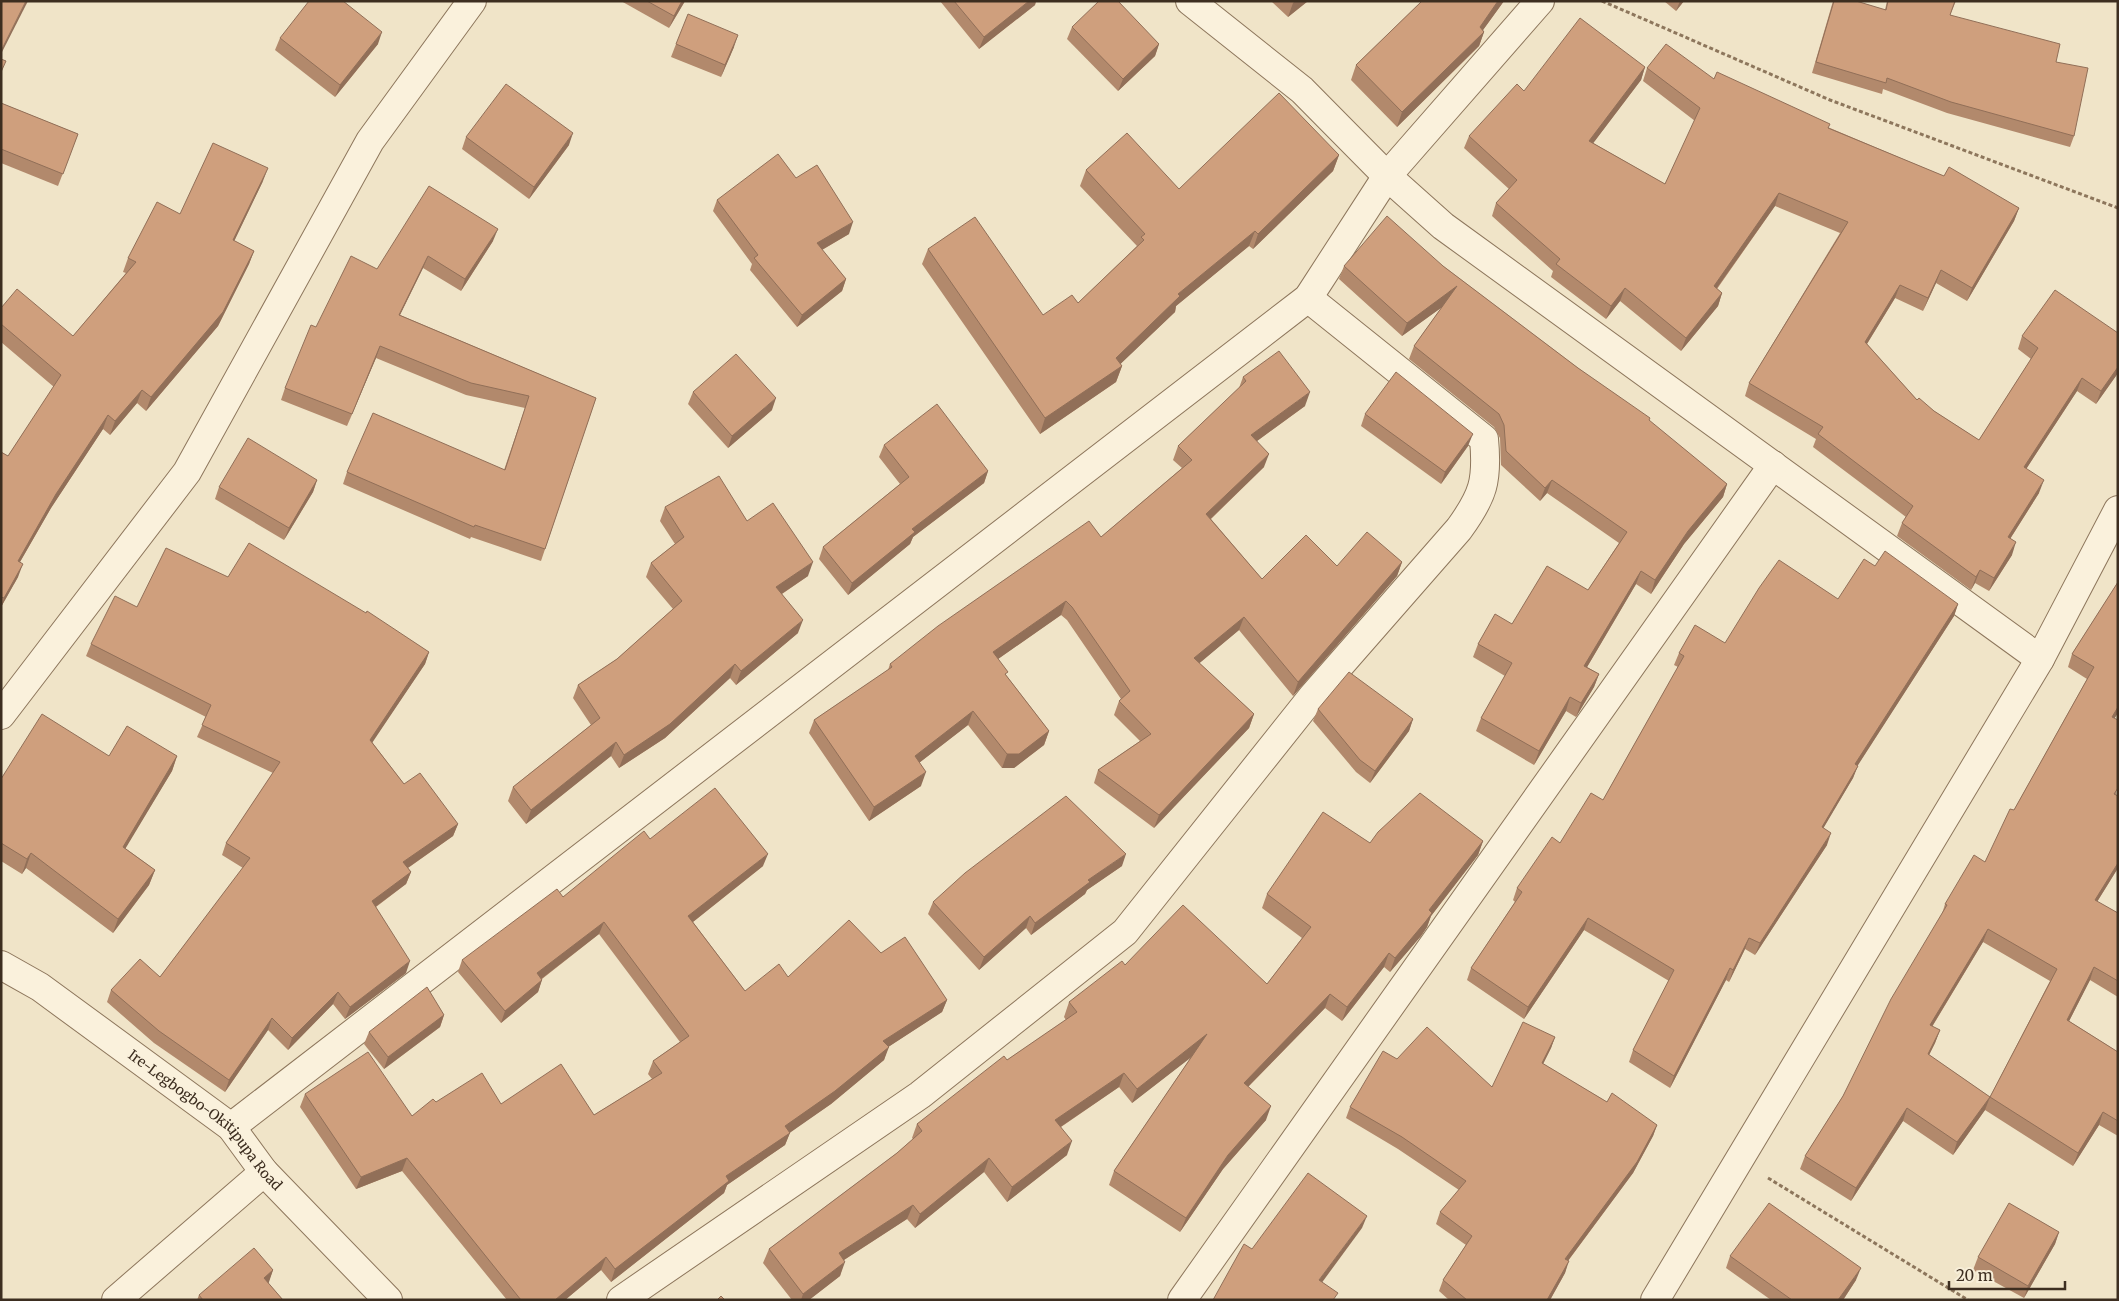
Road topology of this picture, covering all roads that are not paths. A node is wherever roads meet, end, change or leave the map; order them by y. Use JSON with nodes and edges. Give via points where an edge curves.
{"nodes":[{"id":1,"x":472,"y":1,"type":"edge"},
{"id":2,"x":1190,"y":1,"type":"edge"},
{"id":3,"x":1540,"y":1,"type":"edge"},
{"id":4,"x":1387,"y":176,"type":"junction"},
{"id":5,"x":1308,"y":298,"type":"junction"},
{"id":6,"x":1773,"y":465,"type":"junction"},
{"id":7,"x":2118,"y":510,"type":"edge"},
{"id":8,"x":2040,"y":659,"type":"junction"},
{"id":9,"x":1,"y":715,"type":"edge"},
{"id":10,"x":1,"y":965,"type":"edge"},
{"id":11,"x":231,"y":1127,"type":"junction"},
{"id":12,"x":264,"y":1172,"type":"junction"},
{"id":13,"x":116,"y":1300,"type":"edge"},
{"id":14,"x":388,"y":1300,"type":"edge"},
{"id":15,"x":621,"y":1300,"type":"edge"},
{"id":16,"x":1182,"y":1300,"type":"edge"},
{"id":17,"x":1655,"y":1300,"type":"edge"}],
"edges":[{"from":1,"to":9,"type":"street","via":[[370,141],[187,472]]},
{"from":2,"to":4,"type":"street","via":[[1302,90]]},
{"from":3,"to":4,"type":"street"},
{"from":4,"to":5,"type":"street"},
{"from":4,"to":6,"type":"street","via":[[1443,226]]},
{"from":5,"to":11,"type":"street"},
{"from":5,"to":15,"type":"street","via":[[1484,440],[1487,463],[1478,503],[1312,698],[1124,932],[920,1095]]},
{"from":6,"to":8,"type":"street"},
{"from":6,"to":16,"type":"street"},
{"from":7,"to":8,"type":"street"},
{"from":8,"to":17,"type":"street"},
{"from":10,"to":11,"type":"street","name":"Ire-Legbogbo-Okitipupa Road","via":[[40,987]]},
{"from":11,"to":12,"type":"street","name":"Ire-Legbogbo-Okitipupa Road"},
{"from":12,"to":13,"type":"street"},
{"from":12,"to":14,"type":"street","name":"Ire-Legbogbo-Okitipupa Road"}]}
